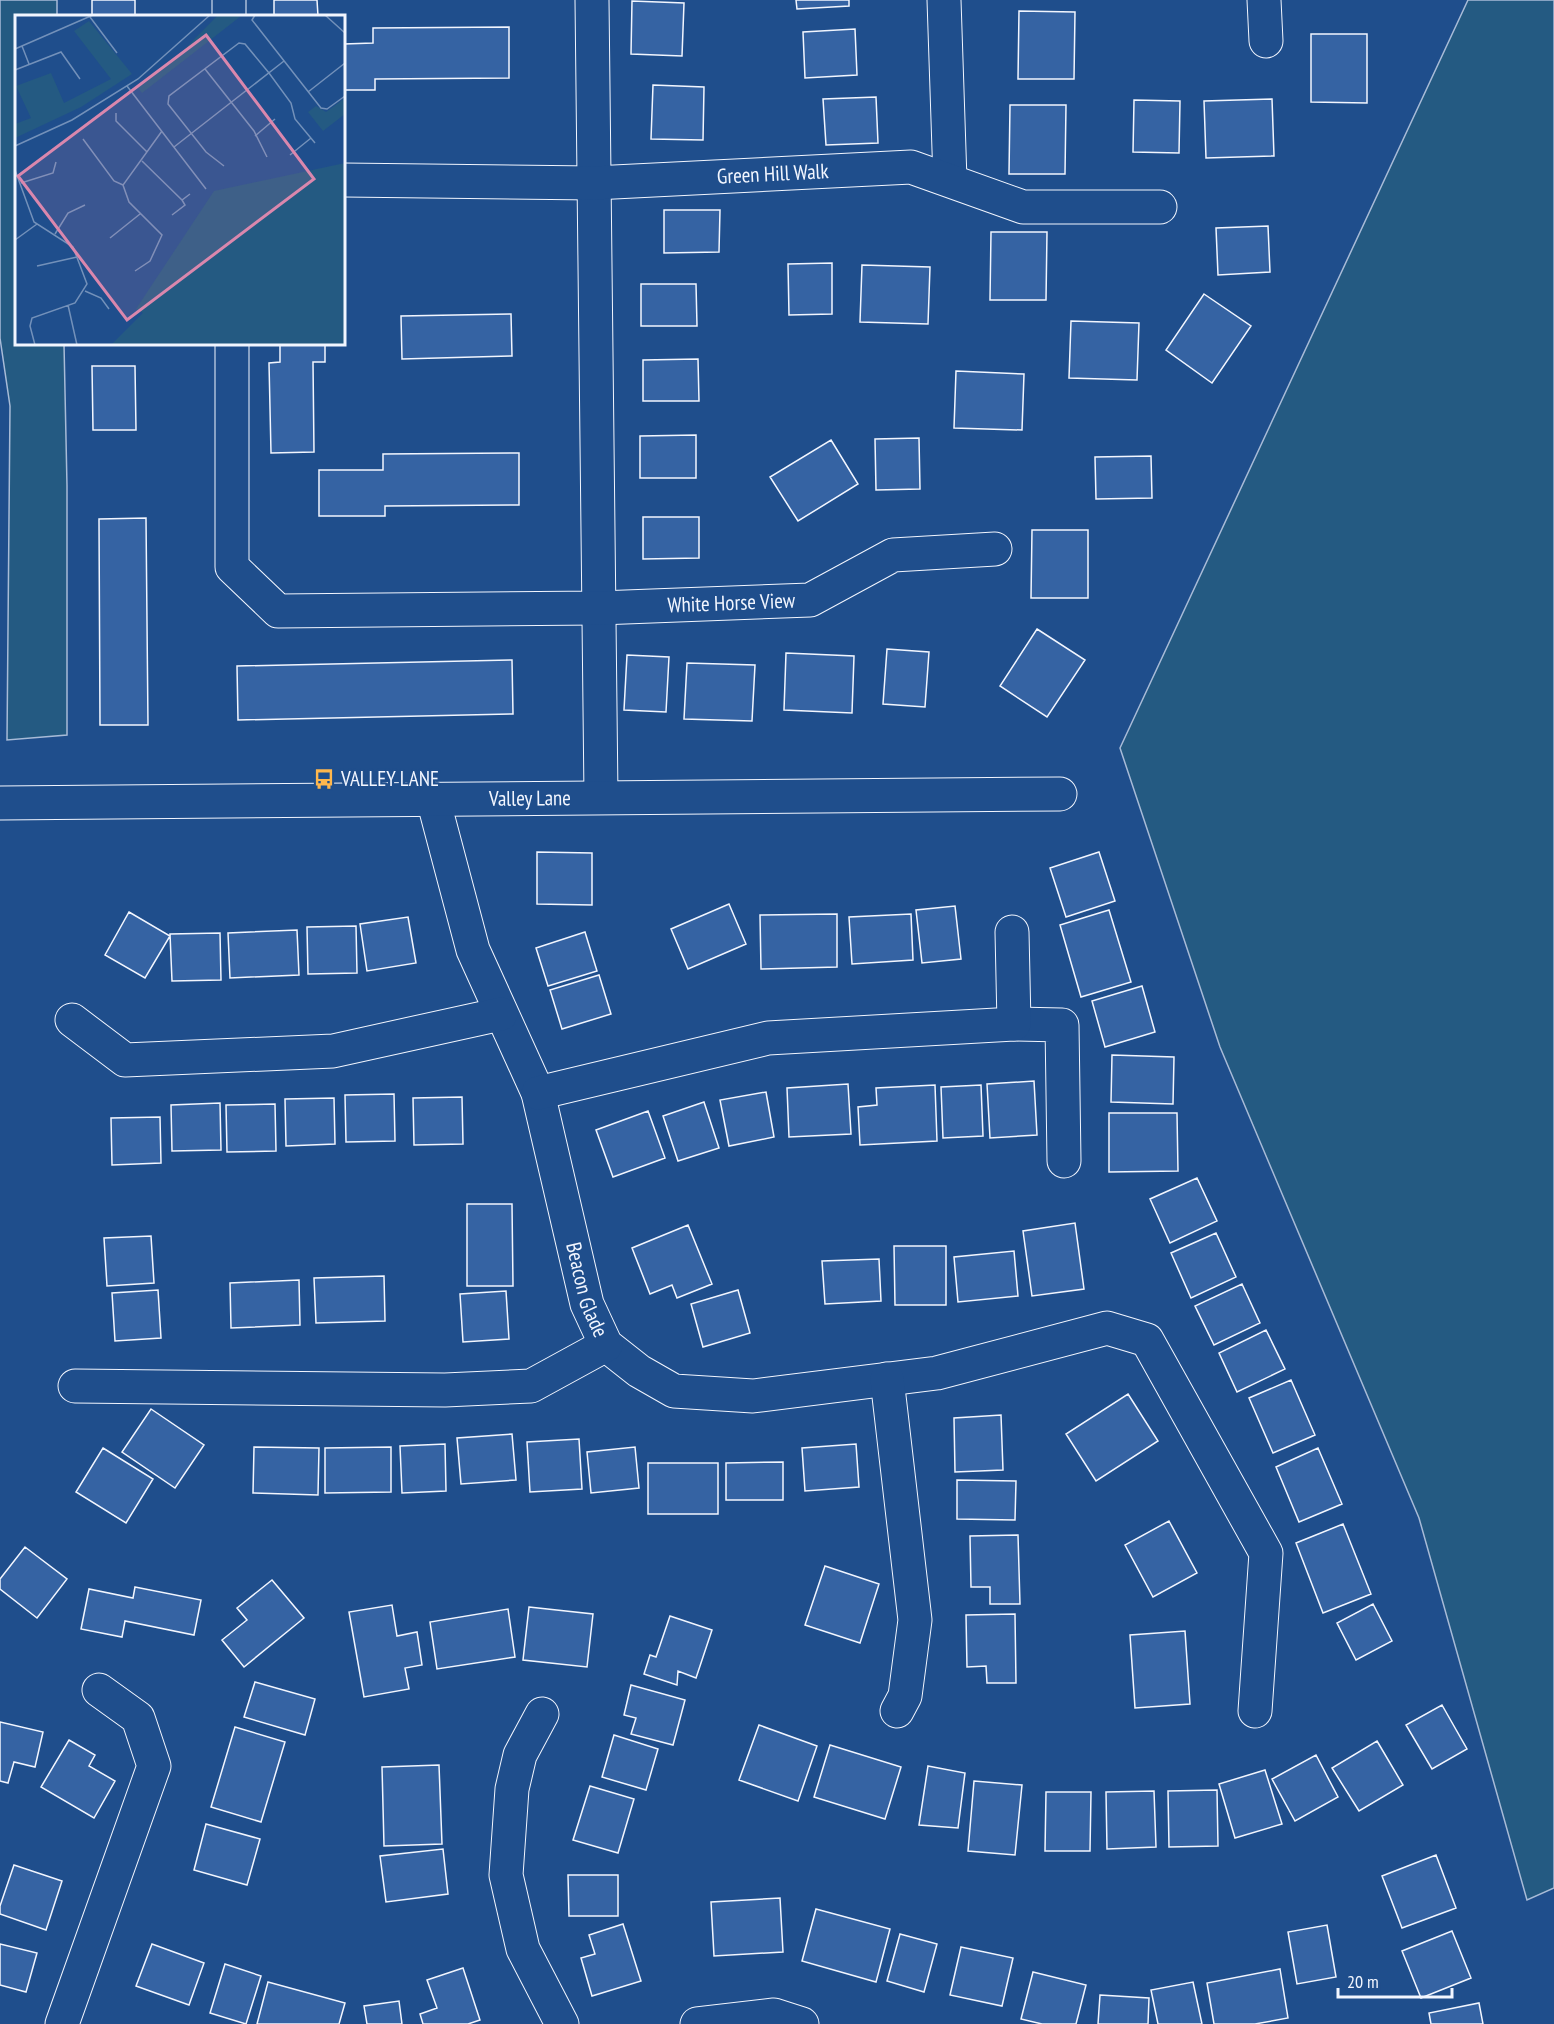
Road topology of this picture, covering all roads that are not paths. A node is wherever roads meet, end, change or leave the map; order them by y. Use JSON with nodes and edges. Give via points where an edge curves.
{"nodes":[{"id":1,"x":592,"y":0,"type":"edge"},
{"id":2,"x":944,"y":0,"type":"edge"},
{"id":3,"x":1264,"y":0,"type":"edge"},
{"id":4,"x":1266,"y":41,"type":"dead end"},
{"id":5,"x":345,"y":180,"type":"edge"},
{"id":6,"x":950,"y":180,"type":"junction"},
{"id":7,"x":594,"y":183,"type":"junction"},
{"id":8,"x":1160,"y":207,"type":"dead end"},
{"id":9,"x":232,"y":345,"type":"edge"},
{"id":10,"x":995,"y":549,"type":"dead end"},
{"id":11,"x":599,"y":608,"type":"junction"},
{"id":12,"x":1060,"y":794,"type":"dead end"},
{"id":13,"x":601,"y":798,"type":"junction"},
{"id":14,"x":433,"y":799,"type":"junction"},
{"id":15,"x":0,"y":803,"type":"edge"},
{"id":16,"x":1012,"y":932,"type":"dead end"},
{"id":17,"x":501,"y":1014,"type":"junction"},
{"id":18,"x":72,"y":1020,"type":"dead end"},
{"id":19,"x":1014,"y":1024,"type":"junction"},
{"id":20,"x":538,"y":1093,"type":"junction"},
{"id":21,"x":1064,"y":1161,"type":"dead end"},
{"id":22,"x":606,"y":1345,"type":"junction"},
{"id":23,"x":887,"y":1379,"type":"junction"},
{"id":24,"x":75,"y":1386,"type":"dead end"},
{"id":25,"x":99,"y":1690,"type":"dead end"},
{"id":26,"x":897,"y":1711,"type":"dead end"},
{"id":27,"x":1255,"y":1711,"type":"dead end"},
{"id":28,"x":542,"y":1714,"type":"dead end"},
{"id":29,"x":62,"y":2024,"type":"edge"},
{"id":30,"x":562,"y":2024,"type":"edge"},
{"id":31,"x":697,"y":2024,"type":"edge"},
{"id":32,"x":802,"y":2024,"type":"edge"}],
"edges":[{"from":1,"to":7,"type":"street"},
{"from":2,"to":6,"type":"street"},
{"from":3,"to":4,"type":"street"},
{"from":5,"to":7,"type":"street","name":"Green Hill Walk"},
{"from":6,"to":7,"type":"street","name":"Green Hill Walk","via":[[911,166]]},
{"from":6,"to":8,"type":"street","name":"Green Hill Walk","via":[[1023,207]]},
{"from":7,"to":11,"type":"street"},
{"from":9,"to":11,"type":"street","name":"White Horse View","via":[[232,567],[278,612]]},
{"from":10,"to":11,"type":"street","name":"White Horse View","via":[[893,555],[810,600]]},
{"from":11,"to":13,"type":"street"},
{"from":12,"to":13,"type":"street","name":"Valley Lane"},
{"from":13,"to":14,"type":"street","name":"Valley Lane"},
{"from":14,"to":15,"type":"street","name":"Valley Lane"},
{"from":14,"to":17,"type":"street","name":"Beacon Glade","via":[[473,950]]},
{"from":16,"to":19,"type":"street"},
{"from":17,"to":18,"type":"street","via":[[333,1051],[125,1060]]},
{"from":17,"to":20,"type":"street","name":"Beacon Glade"},
{"from":19,"to":20,"type":"street","via":[[768,1038]]},
{"from":19,"to":21,"type":"street","via":[[1062,1025]]},
{"from":20,"to":22,"type":"street","name":"Beacon Glade","via":[[587,1304]]},
{"from":22,"to":23,"type":"street","name":"Beacon Glade","via":[[639,1371],[674,1391],[753,1396]]},
{"from":22,"to":24,"type":"street","via":[[531,1386],[445,1390]]},
{"from":23,"to":26,"type":"street","via":[[915,1620],[904,1696]]},
{"from":23,"to":27,"type":"street","name":"Beacon Glade","via":[[937,1373],[1107,1328],[1148,1340],[1266,1553]]},
{"from":25,"to":29,"type":"street","via":[[138,1718],[154,1766]]},
{"from":28,"to":30,"type":"street","via":[[520,1755],[512,1789],[506,1875],[523,1949]]},
{"from":31,"to":32,"type":"street","via":[[774,2016]]}]}
